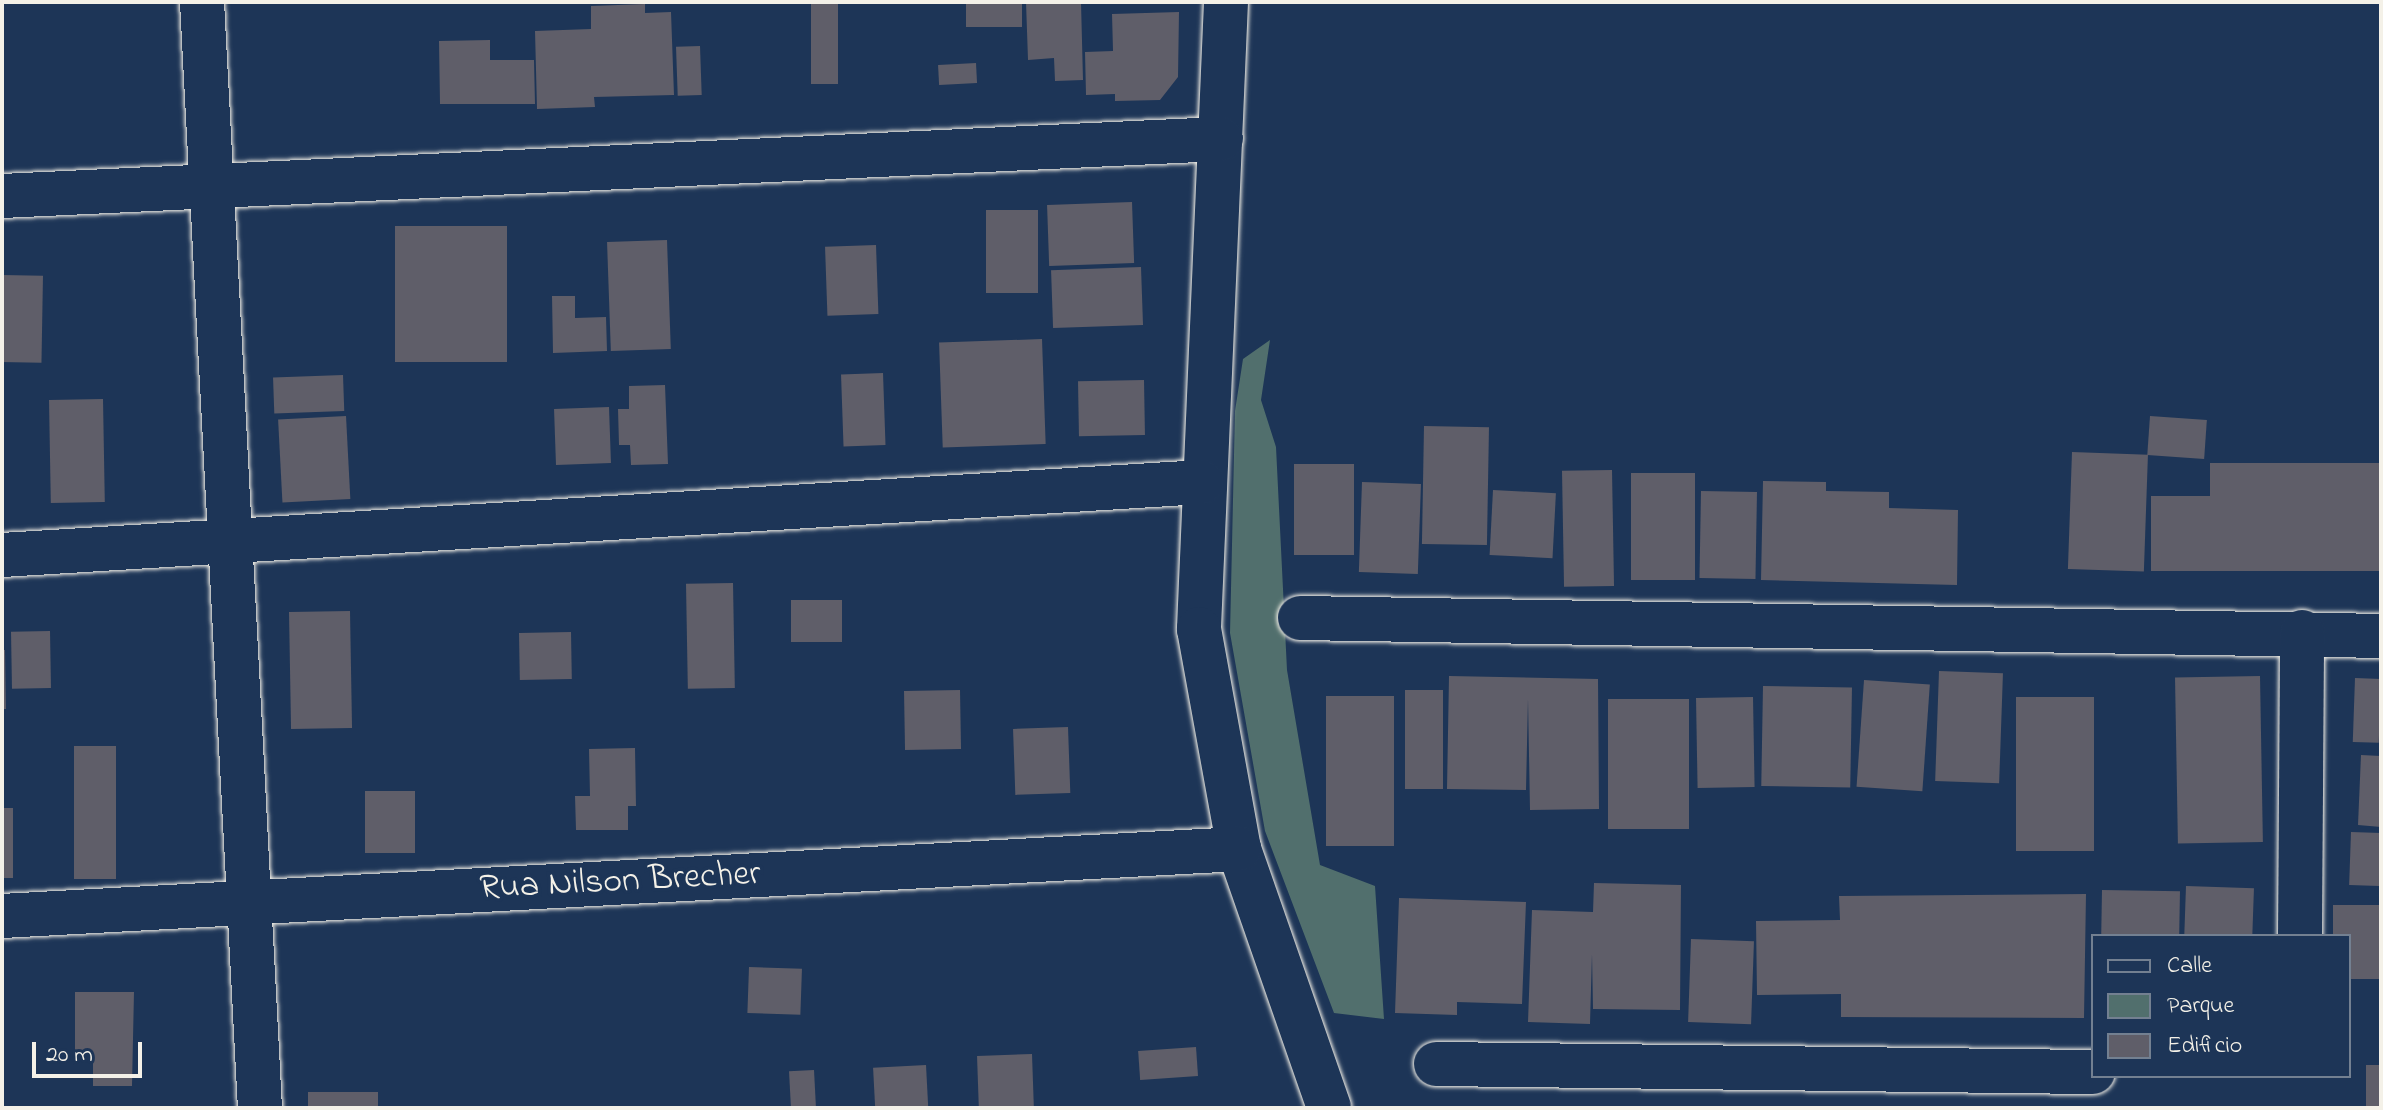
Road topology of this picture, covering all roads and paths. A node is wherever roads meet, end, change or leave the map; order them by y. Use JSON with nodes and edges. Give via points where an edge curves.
{"nodes":[{"id":1,"x":202,"y":2,"type":"edge"},
{"id":2,"x":1226,"y":2,"type":"edge"},
{"id":3,"x":1221,"y":139,"type":"junction"},
{"id":4,"x":216,"y":186,"type":"junction"},
{"id":5,"x":2,"y":196,"type":"edge"},
{"id":6,"x":1202,"y":482,"type":"junction"},
{"id":7,"x":232,"y":542,"type":"junction"},
{"id":8,"x":2,"y":555,"type":"edge"},
{"id":9,"x":1300,"y":618,"type":"dead end"},
{"id":10,"x":2302,"y":632,"type":"junction"},
{"id":11,"x":2381,"y":636,"type":"edge"},
{"id":12,"x":1239,"y":849,"type":"junction"},
{"id":13,"x":250,"y":902,"type":"junction"},
{"id":14,"x":2,"y":916,"type":"edge"},
{"id":15,"x":2300,"y":934,"type":"edge"},
{"id":16,"x":1436,"y":1064,"type":"dead end"},
{"id":17,"x":2091,"y":1072,"type":"edge"},
{"id":18,"x":260,"y":1108,"type":"edge"},
{"id":19,"x":1329,"y":1108,"type":"edge"}],
"edges":[{"from":1,"to":4,"type":"street"},
{"from":2,"to":3,"type":"street"},
{"from":3,"to":4,"type":"street"},
{"from":3,"to":6,"type":"street"},
{"from":4,"to":5,"type":"street"},
{"from":4,"to":7,"type":"street"},
{"from":6,"to":7,"type":"street"},
{"from":6,"to":12,"type":"street","via":[[1199,629]]},
{"from":7,"to":8,"type":"street"},
{"from":7,"to":13,"type":"street"},
{"from":9,"to":10,"type":"street"},
{"from":10,"to":11,"type":"street"},
{"from":10,"to":15,"type":"street"},
{"from":12,"to":13,"type":"street","name":"Rua Nilson Brecher"},
{"from":12,"to":19,"type":"street"},
{"from":13,"to":14,"type":"street","name":"Rua Nilson Brecher"},
{"from":13,"to":18,"type":"street"},
{"from":16,"to":17,"type":"street"}]}
